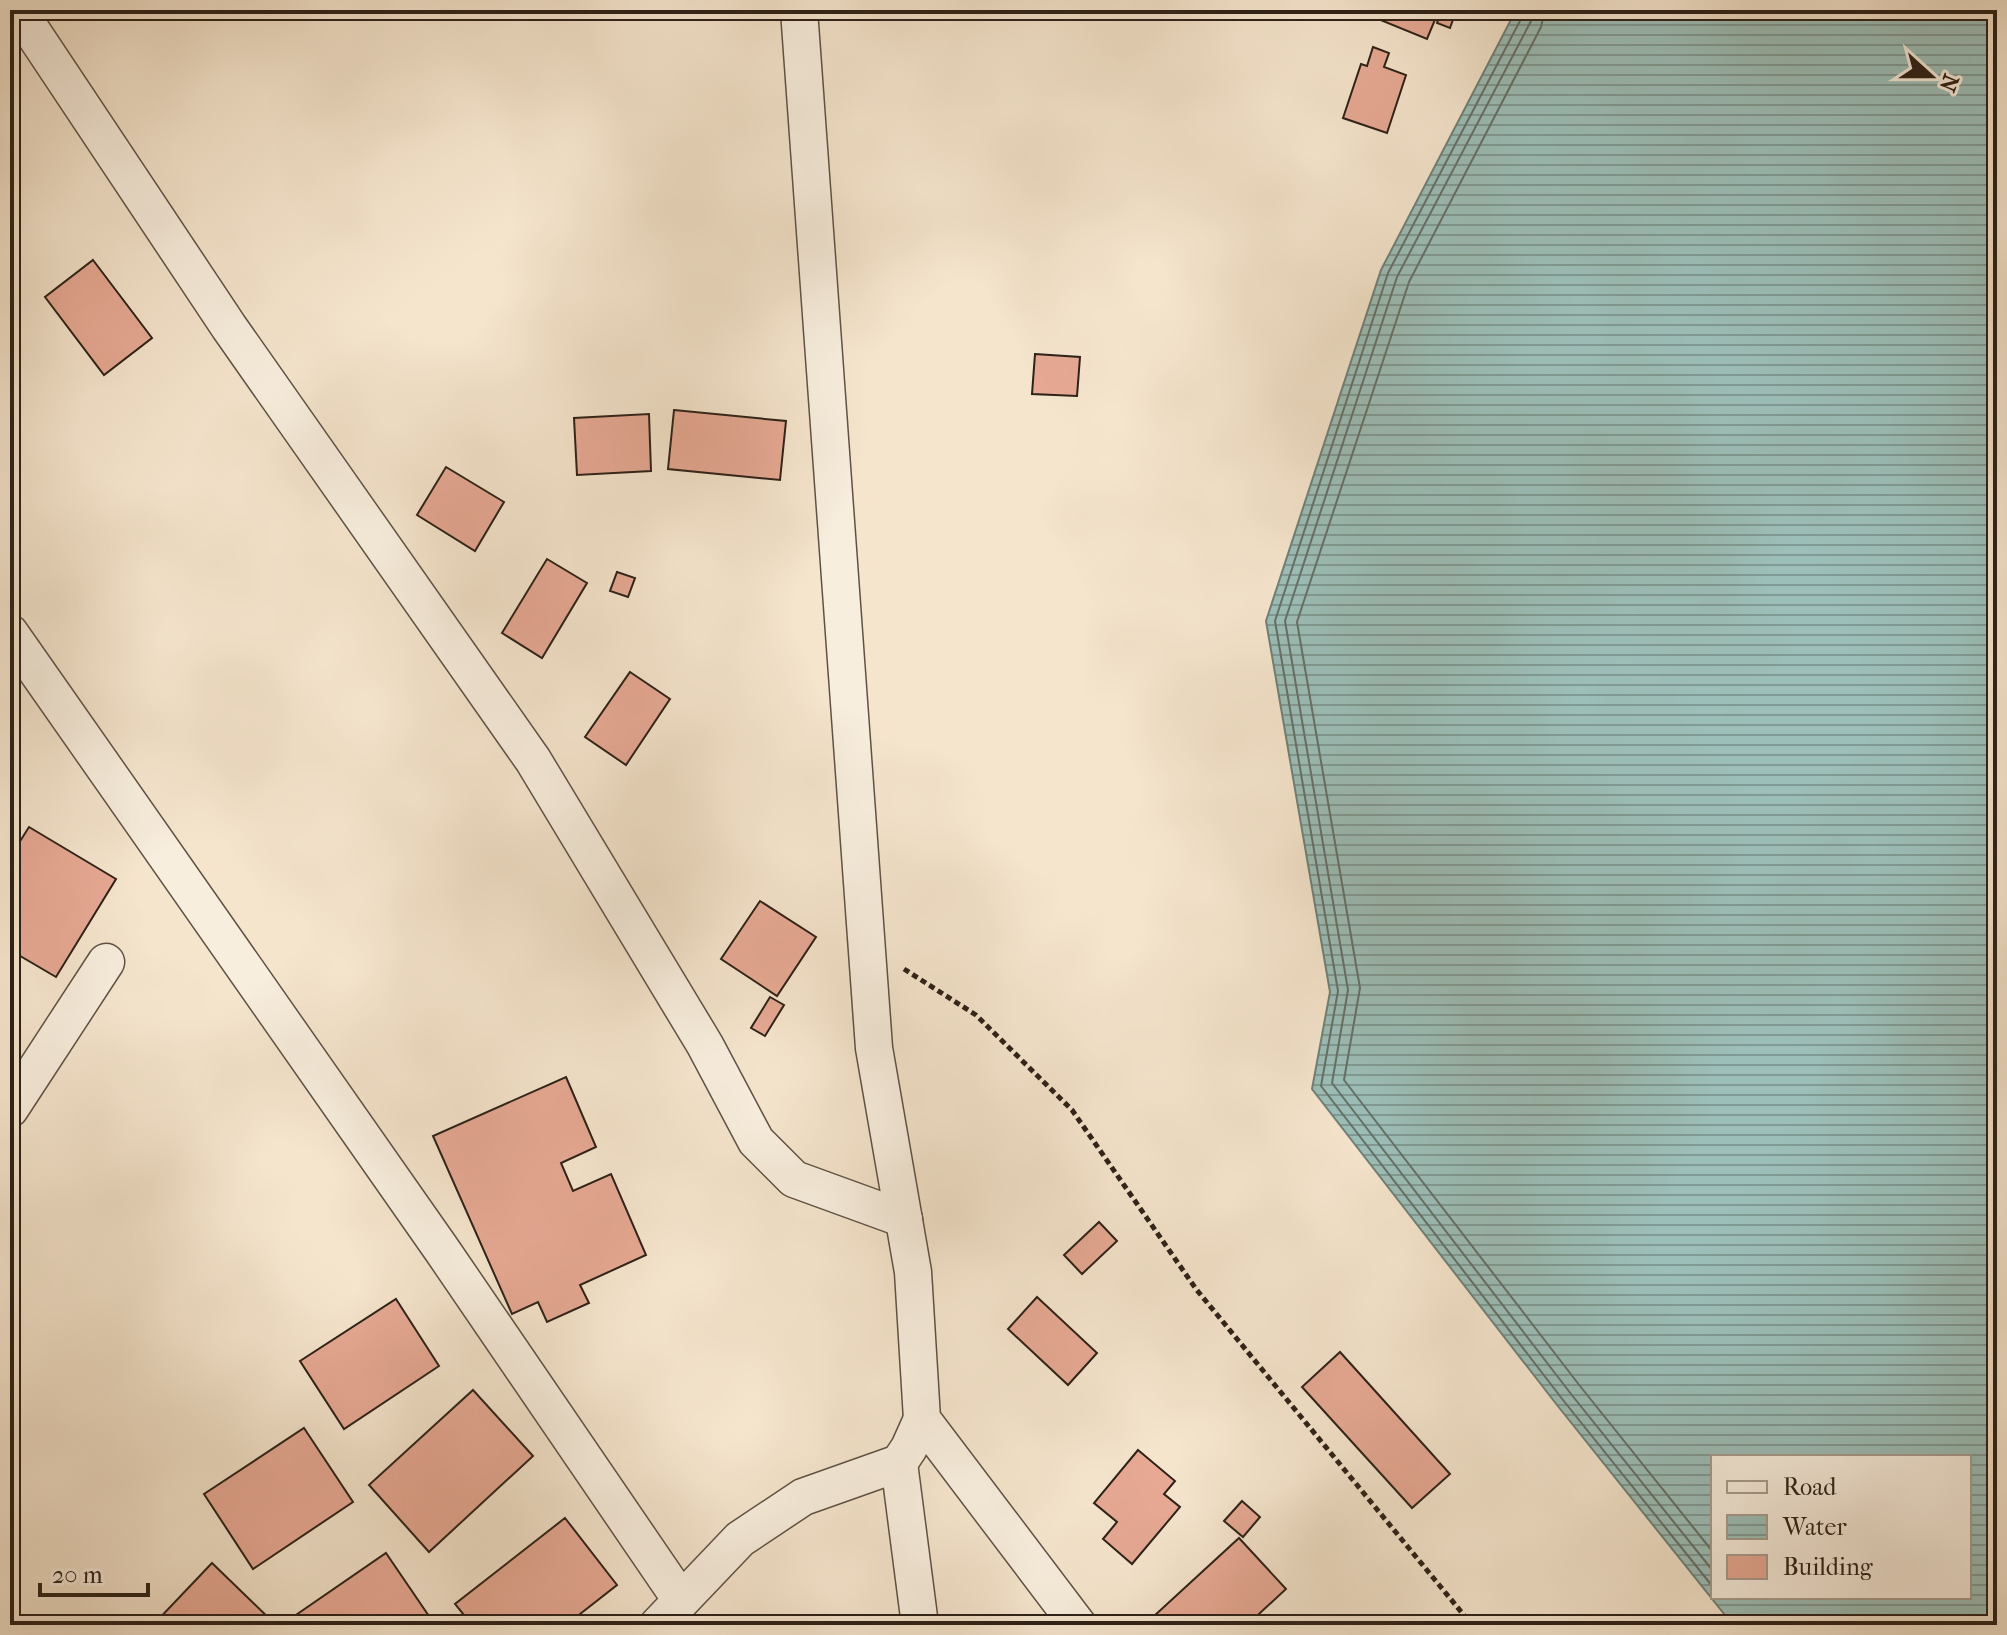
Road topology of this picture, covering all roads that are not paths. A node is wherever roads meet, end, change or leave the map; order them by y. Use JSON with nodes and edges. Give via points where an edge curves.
{"nodes":[{"id":1,"x":18,"y":10,"type":"edge"},
{"id":2,"x":799,"y":10,"type":"edge"},
{"id":3,"x":10,"y":633,"type":"edge"},
{"id":4,"x":106,"y":962,"type":"dead end"},
{"id":5,"x":10,"y":1109,"type":"edge"},
{"id":6,"x":904,"y":1219,"type":"junction"},
{"id":7,"x":922,"y":1419,"type":"junction"},
{"id":8,"x":899,"y":1463,"type":"junction"},
{"id":9,"x":669,"y":1613,"type":"edge"},
{"id":10,"x":920,"y":1625,"type":"edge"},
{"id":11,"x":1078,"y":1625,"type":"edge"}],
"edges":[{"from":1,"to":6,"type":"street","via":[[229,327],[533,760],[705,1045],[756,1141],[794,1179]]},
{"from":2,"to":6,"type":"street","via":[[874,1048]]},
{"from":3,"to":9,"type":"street","via":[[442,1250]]},
{"from":4,"to":5,"type":"street"},
{"from":6,"to":7,"type":"street","via":[[913,1272]]},
{"from":7,"to":8,"type":"street"},
{"from":7,"to":11,"type":"street"},
{"from":8,"to":9,"type":"street","via":[[803,1497],[740,1539]]},
{"from":8,"to":10,"type":"street"}]}
